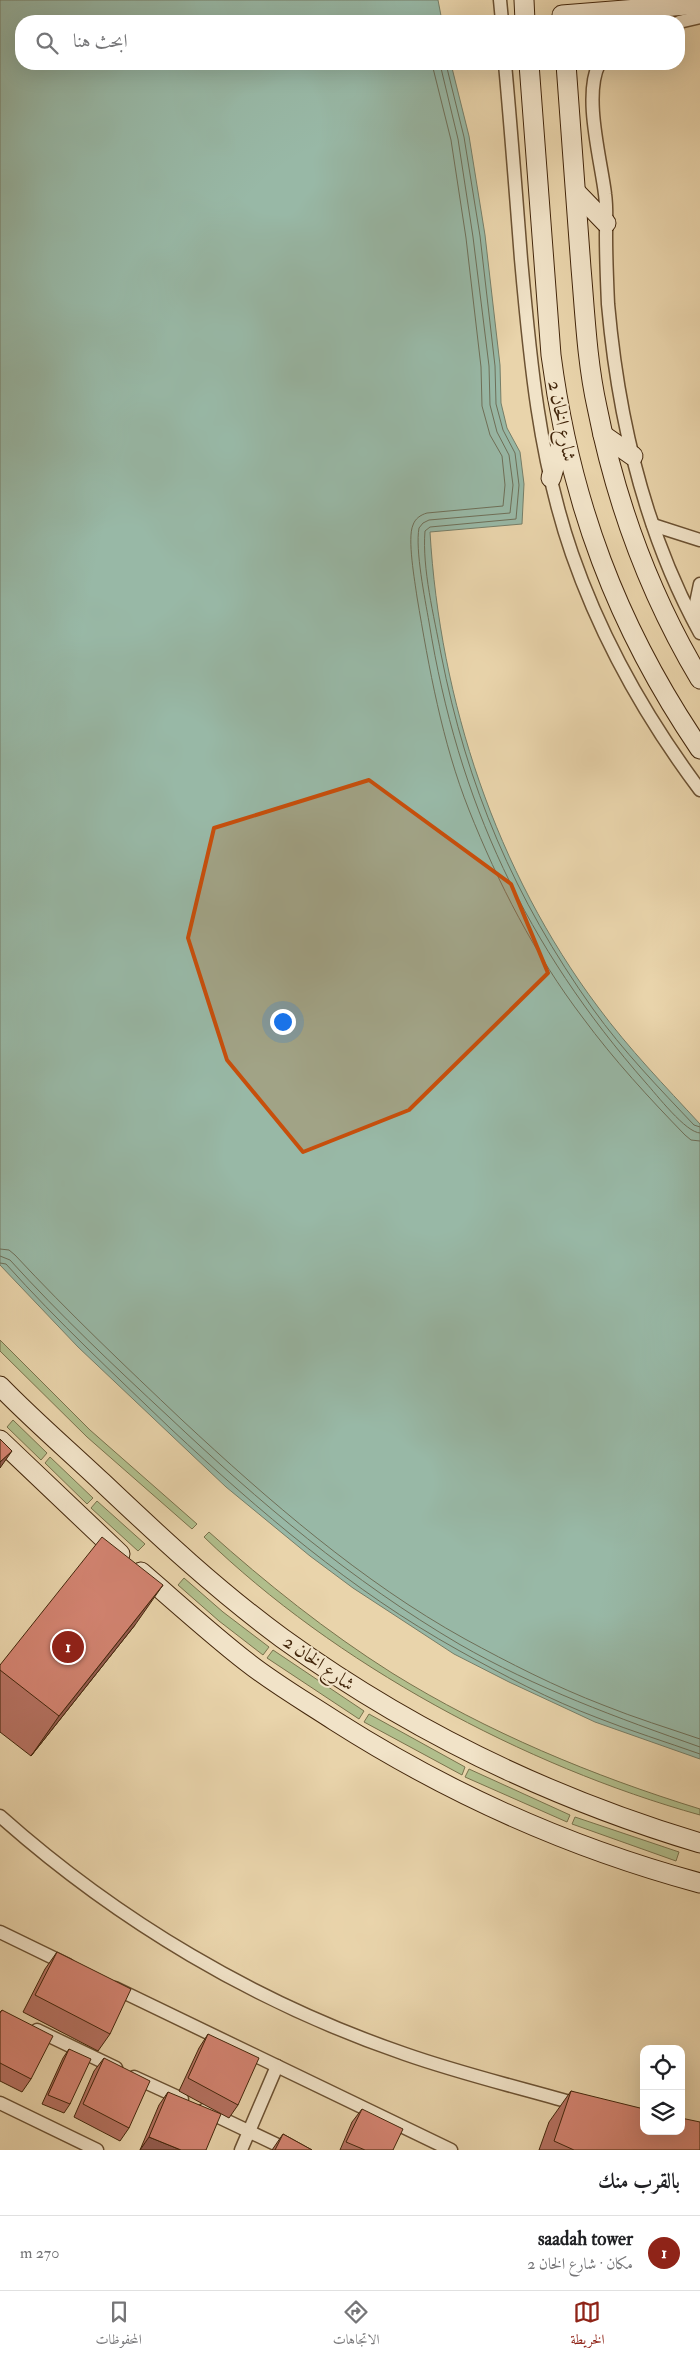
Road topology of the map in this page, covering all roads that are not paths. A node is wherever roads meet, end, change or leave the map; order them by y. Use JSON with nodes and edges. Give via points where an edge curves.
{"nodes":[{"id":1,"x":500,"y":0,"type":"edge"},
{"id":2,"x":524,"y":0,"type":"edge"},
{"id":3,"x":700,"y":4,"type":"edge"},
{"id":4,"x":635,"y":10,"type":"junction"},
{"id":5,"x":562,"y":12,"type":"edge"},
{"id":6,"x":501,"y":15,"type":"edge"},
{"id":7,"x":525,"y":15,"type":"edge"},
{"id":8,"x":625,"y":15,"type":"edge"},
{"id":9,"x":700,"y":17,"type":"edge"},
{"id":10,"x":685,"y":21,"type":"edge"},
{"id":11,"x":505,"y":70,"type":"edge"},
{"id":12,"x":529,"y":70,"type":"edge"},
{"id":13,"x":567,"y":70,"type":"edge"},
{"id":14,"x":574,"y":70,"type":"edge"},
{"id":15,"x":597,"y":70,"type":"edge"},
{"id":16,"x":568,"y":85,"type":"junction"},
{"id":17,"x":576,"y":192,"type":"junction"},
{"id":18,"x":606,"y":223,"type":"junction"},
{"id":19,"x":603,"y":435,"type":"junction"},
{"id":20,"x":564,"y":436,"type":"junction"},
{"id":21,"x":633,"y":456,"type":"junction"},
{"id":22,"x":551,"y":478,"type":"junction"},
{"id":23,"x":653,"y":526,"type":"junction"},
{"id":24,"x":700,"y":540,"type":"edge"},
{"id":25,"x":700,"y":584,"type":"edge"},
{"id":26,"x":698,"y":629,"type":"edge"},
{"id":27,"x":700,"y":679,"type":"edge"},
{"id":28,"x":700,"y":749,"type":"edge"},
{"id":29,"x":700,"y":790,"type":"edge"},
{"id":30,"x":0,"y":1386,"type":"edge"},
{"id":31,"x":0,"y":1440,"type":"edge"},
{"id":32,"x":0,"y":1816,"type":"edge"},
{"id":33,"x":700,"y":1843,"type":"edge"},
{"id":34,"x":700,"y":1883,"type":"edge"},
{"id":35,"x":0,"y":1932,"type":"edge"},
{"id":36,"x":84,"y":1973,"type":"edge"},
{"id":37,"x":101,"y":1981,"type":"edge"},
{"id":38,"x":29,"y":2026,"type":"edge"},
{"id":39,"x":276,"y":2066,"type":"junction"},
{"id":40,"x":0,"y":2103,"type":"edge"},
{"id":41,"x":594,"y":2108,"type":"edge"},
{"id":42,"x":249,"y":2131,"type":"junction"},
{"id":43,"x":97,"y":2150,"type":"edge"},
{"id":44,"x":241,"y":2150,"type":"edge"},
{"id":45,"x":288,"y":2150,"type":"edge"},
{"id":46,"x":451,"y":2150,"type":"edge"}],
"edges":[{"from":1,"to":6,"type":"street"},
{"from":2,"to":7,"type":"street"},
{"from":3,"to":4,"type":"street"},
{"from":4,"to":5,"type":"street"},
{"from":4,"to":8,"type":"street"},
{"from":9,"to":10,"type":"street"},
{"from":11,"to":22,"type":"street","via":[[528,346]]},
{"from":12,"to":20,"type":"street","name":"شارع الخان 2","via":[[550,355]]},
{"from":13,"to":16,"type":"street","name":"شارع الخان 2"},
{"from":14,"to":16,"type":"street"},
{"from":15,"to":18,"type":"street","via":[[593,100],[598,158],[606,195]]},
{"from":16,"to":17,"type":"street","name":"شارع الخان 2"},
{"from":17,"to":18,"type":"street"},
{"from":17,"to":19,"type":"street","name":"شارع الخان 2","via":[[590,369]]},
{"from":18,"to":21,"type":"street","via":[[611,332]]},
{"from":19,"to":21,"type":"street"},
{"from":19,"to":27,"type":"street","name":"شارع الخان 2","via":[[621,502],[648,576]]},
{"from":20,"to":22,"type":"street"},
{"from":20,"to":28,"type":"street","name":"شارع الخان 2","via":[[585,518],[616,600],[653,674]]},
{"from":21,"to":23,"type":"street"},
{"from":22,"to":29,"type":"street","via":[[572,553],[601,626],[636,696]]},
{"from":23,"to":24,"type":"street"},
{"from":23,"to":26,"type":"street","via":[[668,567]]},
{"from":25,"to":26,"type":"street","via":[[696,603]]},
{"from":30,"to":33,"type":"street","name":"شارع الخان 2","via":[[179,1554],[268,1627],[339,1678],[413,1723],[533,1782],[617,1816]]},
{"from":31,"to":34,"type":"street","name":"شارع الخان 2","via":[[102,1538],[176,1603],[248,1663],[320,1712],[428,1777],[480,1802],[589,1848]]},
{"from":32,"to":41,"type":"street","via":[[64,1870],[116,1908],[186,1953],[285,2006],[405,2054]]},
{"from":35,"to":36,"type":"street"},
{"from":37,"to":39,"type":"street"},
{"from":38,"to":42,"type":"street"},
{"from":39,"to":42,"type":"street"},
{"from":39,"to":46,"type":"street"},
{"from":40,"to":43,"type":"street"},
{"from":42,"to":44,"type":"street"},
{"from":42,"to":45,"type":"street"}]}
